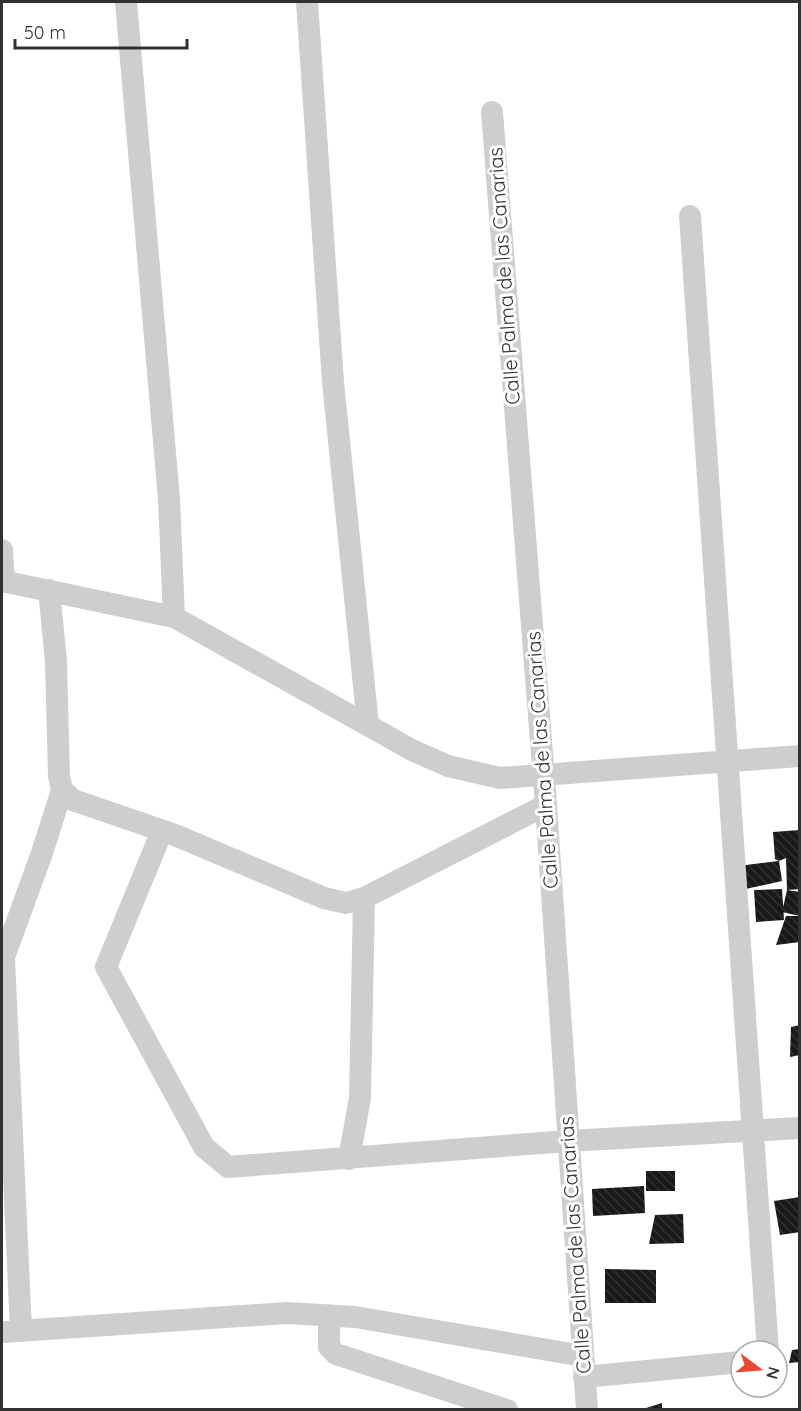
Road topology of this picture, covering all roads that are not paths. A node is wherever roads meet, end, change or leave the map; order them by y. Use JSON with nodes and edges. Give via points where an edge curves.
{"nodes":[{"id":1,"x":126,"y":2,"type":"edge"},
{"id":2,"x":307,"y":2,"type":"edge"},
{"id":3,"x":492,"y":112,"type":"dead end"},
{"id":4,"x":690,"y":216,"type":"dead end"},
{"id":5,"x":2,"y":550,"type":"edge"},
{"id":6,"x":3,"y":582,"type":"edge"},
{"id":7,"x":49,"y":590,"type":"junction"},
{"id":8,"x":174,"y":617,"type":"junction"},
{"id":9,"x":368,"y":725,"type":"junction"},
{"id":10,"x":800,"y":756,"type":"edge"},
{"id":11,"x":727,"y":762,"type":"junction"},
{"id":12,"x":543,"y":776,"type":"junction"},
{"id":13,"x":62,"y":790,"type":"junction"},
{"id":14,"x":546,"y":805,"type":"junction"},
{"id":15,"x":162,"y":831,"type":"junction"},
{"id":16,"x":364,"y":898,"type":"junction"},
{"id":17,"x":9,"y":910,"type":"edge"},
{"id":18,"x":800,"y":1128,"type":"edge"},
{"id":19,"x":752,"y":1131,"type":"junction"},
{"id":20,"x":568,"y":1141,"type":"junction"},
{"id":21,"x":349,"y":1160,"type":"junction"},
{"id":22,"x":329,"y":1316,"type":"junction"},
{"id":23,"x":11,"y":1331,"type":"edge"},
{"id":24,"x":767,"y":1339,"type":"edge"},
{"id":25,"x":729,"y":1362,"type":"edge"},
{"id":26,"x":584,"y":1366,"type":"junction"},
{"id":27,"x":507,"y":1410,"type":"edge"},
{"id":28,"x":587,"y":1410,"type":"edge"}],
"edges":[{"from":1,"to":8,"type":"street","via":[[169,499]]},
{"from":2,"to":9,"type":"street","via":[[333,382]]},
{"from":3,"to":12,"type":"street","name":"Calle Palma de las Canarias"},
{"from":4,"to":11,"type":"street"},
{"from":5,"to":6,"type":"street"},
{"from":6,"to":7,"type":"street"},
{"from":7,"to":8,"type":"street"},
{"from":7,"to":13,"type":"street"},
{"from":8,"to":9,"type":"street"},
{"from":9,"to":12,"type":"street","via":[[448,766],[500,778]]},
{"from":10,"to":11,"type":"street"},
{"from":11,"to":12,"type":"street"},
{"from":11,"to":19,"type":"street"},
{"from":12,"to":14,"type":"street","name":"Calle Palma de las Canarias"},
{"from":13,"to":15,"type":"street","via":[[73,800]]},
{"from":13,"to":17,"type":"street","via":[[42,853]]},
{"from":14,"to":16,"type":"street"},
{"from":14,"to":20,"type":"street","name":"Calle Palma de las Canarias"},
{"from":15,"to":16,"type":"street","via":[[324,898],[346,903]]},
{"from":15,"to":21,"type":"street","via":[[106,967],[204,1147],[228,1167]]},
{"from":16,"to":21,"type":"street","via":[[360,1098]]},
{"from":17,"to":23,"type":"street","via":[[4,957]]},
{"from":18,"to":19,"type":"street"},
{"from":19,"to":20,"type":"street"},
{"from":19,"to":24,"type":"street"},
{"from":20,"to":21,"type":"street"},
{"from":20,"to":26,"type":"street","name":"Calle Palma de las Canarias"},
{"from":22,"to":23,"type":"street","via":[[287,1313]]},
{"from":22,"to":26,"type":"street","via":[[386,1322]]},
{"from":22,"to":27,"type":"street","via":[[329,1347],[336,1354]]},
{"from":25,"to":26,"type":"street"},
{"from":26,"to":28,"type":"street","name":"Calle Palma de las Canarias"}]}
